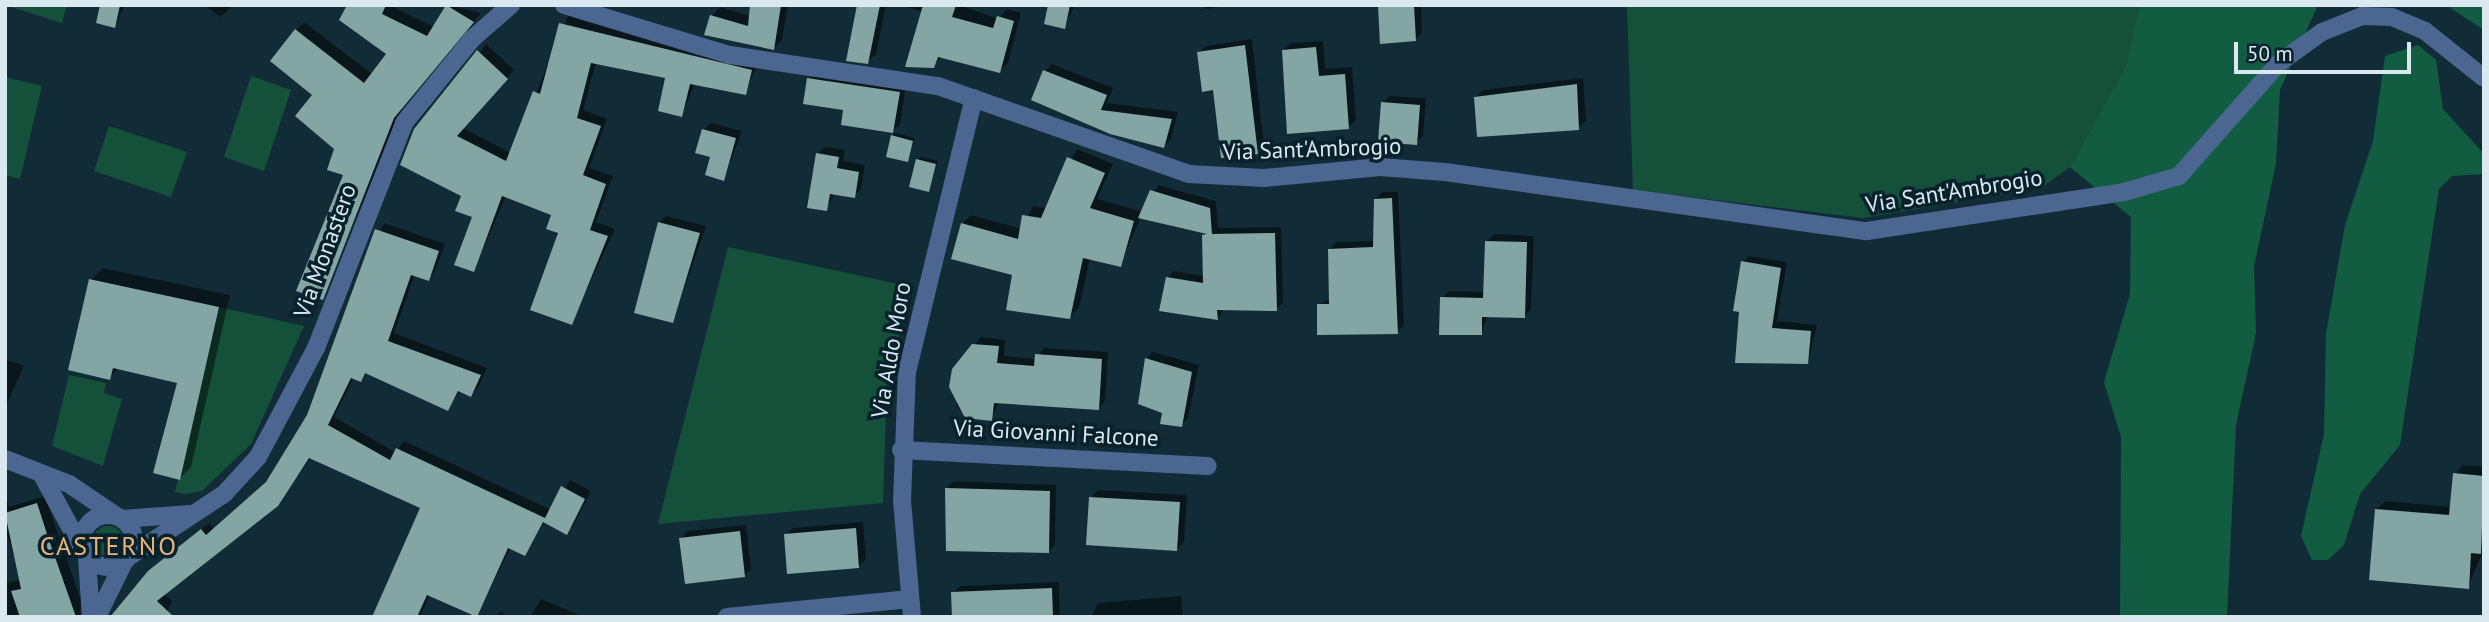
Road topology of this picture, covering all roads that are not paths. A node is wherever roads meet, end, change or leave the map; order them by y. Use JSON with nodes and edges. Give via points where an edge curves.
{"nodes":[{"id":1,"x":511,"y":5,"type":"edge"},
{"id":2,"x":564,"y":5,"type":"edge"},
{"id":3,"x":2484,"y":78,"type":"edge"},
{"id":4,"x":974,"y":98,"type":"junction"},
{"id":5,"x":901,"y":450,"type":"junction"},
{"id":6,"x":5,"y":460,"type":"edge"},
{"id":7,"x":1208,"y":466,"type":"dead end"},
{"id":8,"x":43,"y":475,"type":"junction"},
{"id":9,"x":191,"y":514,"type":"junction"},
{"id":10,"x":119,"y":517,"type":"junction"},
{"id":11,"x":85,"y":554,"type":"junction"},
{"id":12,"x":127,"y":559,"type":"junction"},
{"id":13,"x":911,"y":608,"type":"edge"},
{"id":14,"x":91,"y":617,"type":"edge"},
{"id":15,"x":97,"y":617,"type":"edge"},
{"id":16,"x":727,"y":617,"type":"edge"}],
"edges":[{"from":1,"to":9,"type":"street","name":"Via Monastero","via":[[472,39],[404,123],[281,422],[240,480]]},
{"from":2,"to":4,"type":"street","name":"Via Sant'Ambrogio","via":[[730,55],[863,72]]},
{"from":3,"to":4,"type":"street","name":"Via Sant'Ambrogio","via":[[2425,31],[2392,17],[2362,16],[2322,32],[2280,63],[2179,176],[2124,192],[2080,194],[1867,231],[1445,172],[1380,167],[1221,178],[1121,154]]},
{"from":4,"to":5,"type":"street","name":"Via Aldo Moro","via":[[907,372]]},
{"from":5,"to":7,"type":"street","name":"Via Giovanni Falcone"},
{"from":5,"to":13,"type":"street","name":"Via Aldo Moro"},
{"from":6,"to":8,"type":"street"},
{"from":8,"to":10,"type":"street","via":[[69,484]]},
{"from":8,"to":11,"type":"street"},
{"from":9,"to":10,"type":"street"},
{"from":9,"to":12,"type":"street","name":"Via Monastero"},
{"from":10,"to":11,"type":"street","via":[[91,520],[82,534]]},
{"from":10,"to":12,"type":"street","via":[[132,532]]},
{"from":11,"to":12,"type":"street","via":[[109,568]]},
{"from":11,"to":14,"type":"street"},
{"from":12,"to":15,"type":"street"},
{"from":13,"to":16,"type":"street"}]}
